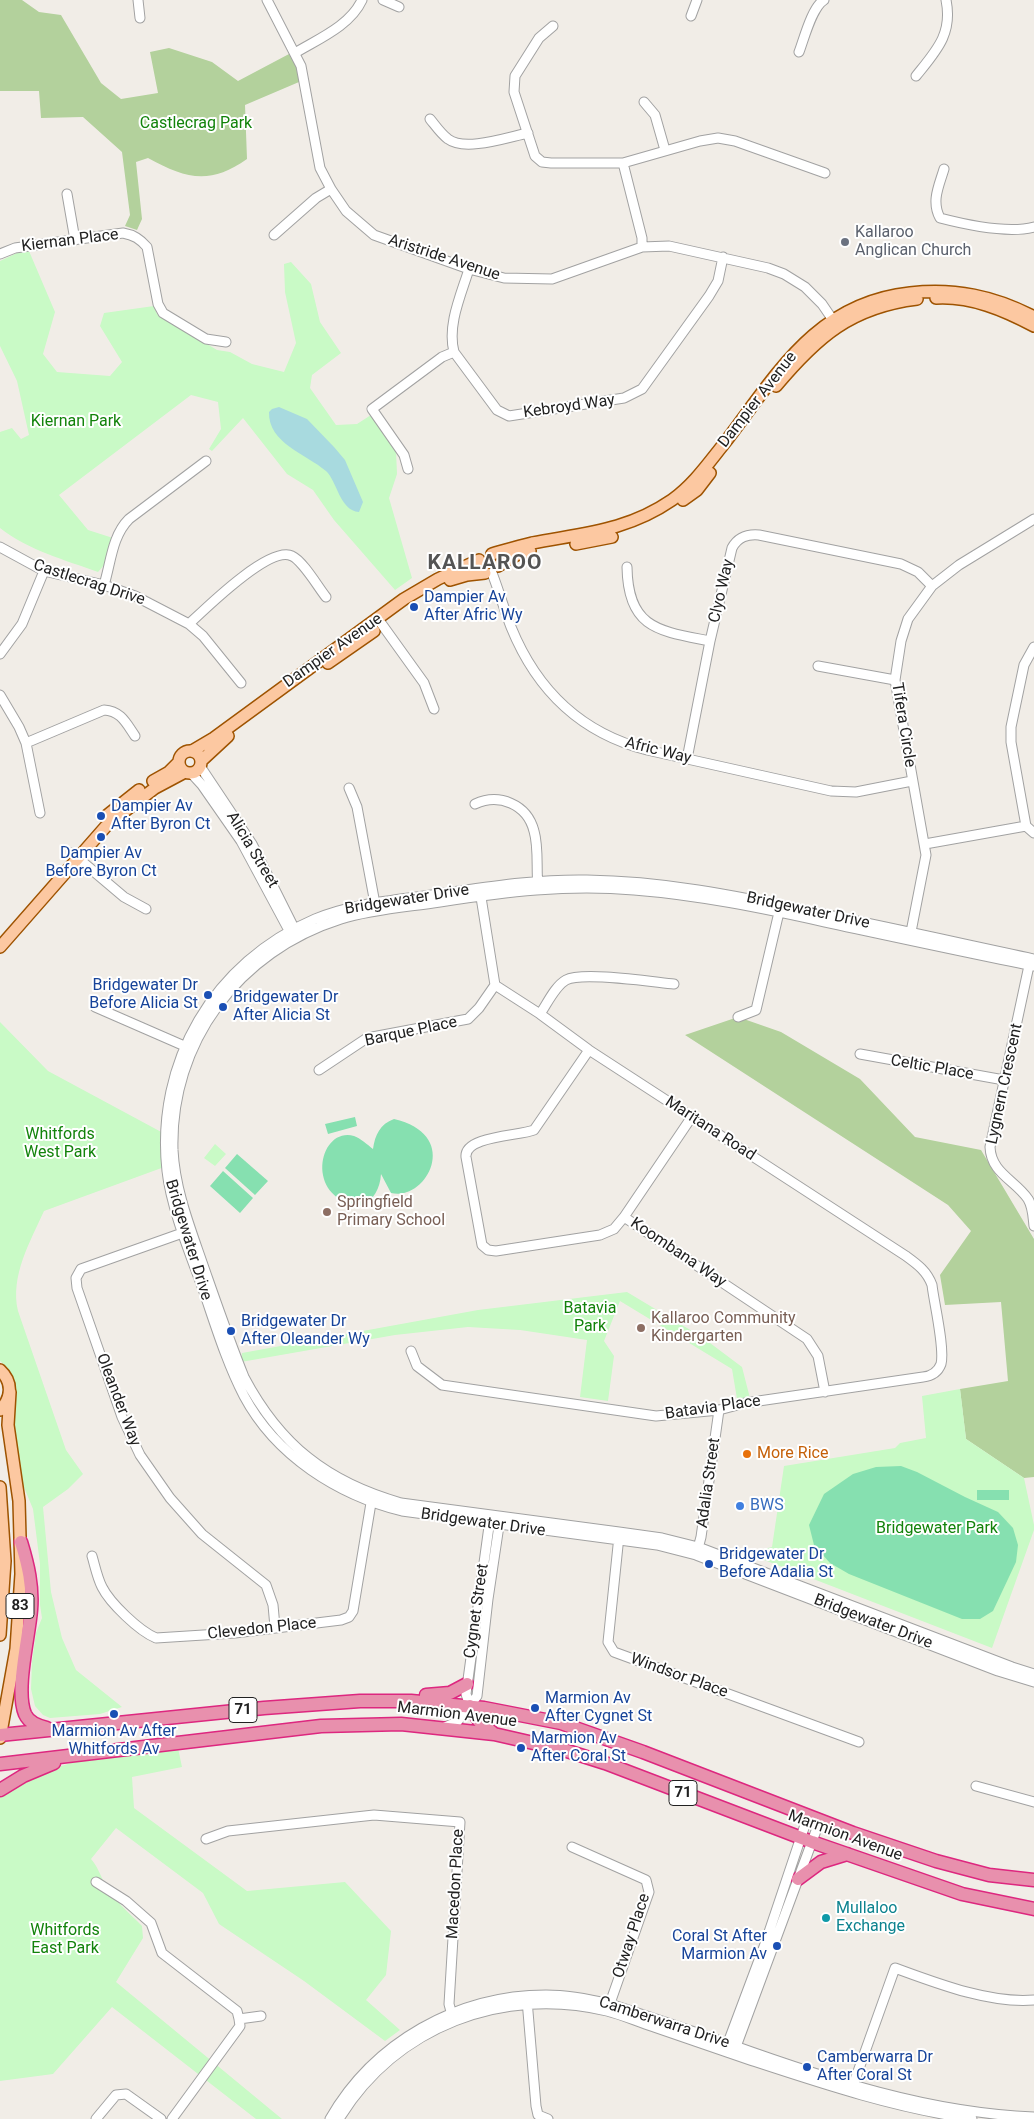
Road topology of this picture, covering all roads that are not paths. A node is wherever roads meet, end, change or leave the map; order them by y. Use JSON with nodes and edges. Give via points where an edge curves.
{"nodes":[{"id":1,"x":138,"y":0,"type":"edge"},
{"id":2,"x":267,"y":0,"type":"edge"},
{"id":3,"x":362,"y":0,"type":"edge"},
{"id":4,"x":383,"y":0,"type":"edge"},
{"id":5,"x":697,"y":0,"type":"edge"},
{"id":6,"x":824,"y":0,"type":"edge"},
{"id":7,"x":946,"y":0,"type":"edge"},
{"id":8,"x":399,"y":7,"type":"dead end"},
{"id":9,"x":691,"y":16,"type":"dead end"},
{"id":10,"x":140,"y":18,"type":"dead end"},
{"id":11,"x":553,"y":26,"type":"dead end"},
{"id":12,"x":799,"y":52,"type":"dead end"},
{"id":13,"x":295,"y":53,"type":"junction"},
{"id":14,"x":916,"y":76,"type":"dead end"},
{"id":15,"x":644,"y":102,"type":"dead end"},
{"id":16,"x":430,"y":119,"type":"dead end"},
{"id":17,"x":528,"y":133,"type":"junction"},
{"id":18,"x":665,"y":150,"type":"junction"},
{"id":19,"x":623,"y":162,"type":"junction"},
{"id":20,"x":944,"y":170,"type":"dead end"},
{"id":21,"x":825,"y":173,"type":"dead end"},
{"id":22,"x":331,"y":189,"type":"junction"},
{"id":23,"x":67,"y":194,"type":"dead end"},
{"id":24,"x":1034,"y":227,"type":"edge"},
{"id":25,"x":274,"y":235,"type":"dead end"},
{"id":26,"x":75,"y":240,"type":"junction"},
{"id":27,"x":642,"y":247,"type":"junction"},
{"id":28,"x":0,"y":254,"type":"edge"},
{"id":29,"x":723,"y":257,"type":"junction"},
{"id":30,"x":469,"y":269,"type":"junction"},
{"id":31,"x":1034,"y":317,"type":"edge"},
{"id":32,"x":836,"y":323,"type":"junction"},
{"id":33,"x":1034,"y":326,"type":"edge"},
{"id":34,"x":226,"y":342,"type":"dead end"},
{"id":35,"x":454,"y":352,"type":"junction"},
{"id":36,"x":206,"y":461,"type":"dead end"},
{"id":37,"x":408,"y":469,"type":"dead end"},
{"id":38,"x":1034,"y":519,"type":"edge"},
{"id":39,"x":0,"y":547,"type":"edge"},
{"id":40,"x":492,"y":554,"type":"junction"},
{"id":41,"x":478,"y":560,"type":"junction"},
{"id":42,"x":627,"y":567,"type":"dead end"},
{"id":43,"x":44,"y":571,"type":"junction"},
{"id":44,"x":492,"y":571,"type":"junction"},
{"id":45,"x":104,"y":585,"type":"junction"},
{"id":46,"x":932,"y":586,"type":"junction"},
{"id":47,"x":326,"y":597,"type":"dead end"},
{"id":48,"x":381,"y":622,"type":"junction"},
{"id":49,"x":189,"y":624,"type":"junction"},
{"id":50,"x":710,"y":641,"type":"junction"},
{"id":51,"x":1034,"y":647,"type":"edge"},
{"id":52,"x":0,"y":654,"type":"edge"},
{"id":53,"x":818,"y":666,"type":"dead end"},
{"id":54,"x":895,"y":680,"type":"junction"},
{"id":55,"x":241,"y":683,"type":"dead end"},
{"id":56,"x":0,"y":695,"type":"edge"},
{"id":57,"x":434,"y":709,"type":"dead end"},
{"id":58,"x":135,"y":736,"type":"dead end"},
{"id":59,"x":26,"y":743,"type":"junction"},
{"id":60,"x":192,"y":751,"type":"junction"},
{"id":61,"x":687,"y":759,"type":"junction"},
{"id":62,"x":191,"y":767,"type":"junction"},
{"id":63,"x":912,"y":781,"type":"junction"},
{"id":64,"x":348,"y":788,"type":"dead end"},
{"id":65,"x":475,"y":804,"type":"dead end"},
{"id":66,"x":40,"y":814,"type":"dead end"},
{"id":67,"x":1026,"y":826,"type":"junction"},
{"id":68,"x":1034,"y":833,"type":"edge"},
{"id":69,"x":925,"y":844,"type":"junction"},
{"id":70,"x":75,"y":855,"type":"junction"},
{"id":71,"x":538,"y":885,"type":"junction"},
{"id":72,"x":480,"y":892,"type":"junction"},
{"id":73,"x":376,"y":908,"type":"junction"},
{"id":74,"x":780,"y":908,"type":"junction"},
{"id":75,"x":146,"y":909,"type":"dead end"},
{"id":76,"x":293,"y":934,"type":"junction"},
{"id":77,"x":910,"y":936,"type":"junction"},
{"id":78,"x":0,"y":937,"type":"edge"},
{"id":79,"x":0,"y":947,"type":"edge"},
{"id":80,"x":1032,"y":962,"type":"edge"},
{"id":81,"x":674,"y":984,"type":"dead end"},
{"id":82,"x":495,"y":985,"type":"junction"},
{"id":83,"x":95,"y":1007,"type":"dead end"},
{"id":84,"x":540,"y":1014,"type":"junction"},
{"id":85,"x":738,"y":1017,"type":"dead end"},
{"id":86,"x":188,"y":1048,"type":"junction"},
{"id":87,"x":589,"y":1050,"type":"junction"},
{"id":88,"x":860,"y":1054,"type":"dead end"},
{"id":89,"x":319,"y":1070,"type":"dead end"},
{"id":90,"x":1004,"y":1080,"type":"junction"},
{"id":91,"x":691,"y":1118,"type":"junction"},
{"id":92,"x":624,"y":1218,"type":"junction"},
{"id":93,"x":1034,"y":1226,"type":"edge"},
{"id":94,"x":187,"y":1231,"type":"junction"},
{"id":95,"x":411,"y":1351,"type":"dead end"},
{"id":96,"x":939,"y":1368,"type":"joint"},
{"id":97,"x":0,"y":1370,"type":"edge"},
{"id":98,"x":10,"y":1392,"type":"junction"},
{"id":99,"x":824,"y":1392,"type":"junction"},
{"id":100,"x":0,"y":1410,"type":"edge"},
{"id":101,"x":719,"y":1410,"type":"junction"},
{"id":102,"x":0,"y":1487,"type":"edge"},
{"id":103,"x":373,"y":1499,"type":"junction"},
{"id":104,"x":495,"y":1520,"type":"junction"},
{"id":105,"x":619,"y":1536,"type":"junction"},
{"id":106,"x":21,"y":1542,"type":"junction"},
{"id":107,"x":697,"y":1551,"type":"junction"},
{"id":108,"x":92,"y":1556,"type":"dead end"},
{"id":109,"x":275,"y":1627,"type":"junction"},
{"id":110,"x":0,"y":1635,"type":"edge"},
{"id":111,"x":1034,"y":1674,"type":"edge"},
{"id":112,"x":1034,"y":1682,"type":"edge"},
{"id":113,"x":468,"y":1684,"type":"junction"},
{"id":114,"x":360,"y":1701,"type":"junction"},
{"id":115,"x":470,"y":1706,"type":"junction"},
{"id":116,"x":445,"y":1727,"type":"junction"},
{"id":117,"x":47,"y":1728,"type":"junction"},
{"id":118,"x":494,"y":1734,"type":"junction"},
{"id":119,"x":0,"y":1736,"type":"edge"},
{"id":120,"x":859,"y":1742,"type":"dead end"},
{"id":121,"x":65,"y":1758,"type":"junction"},
{"id":122,"x":0,"y":1764,"type":"edge"},
{"id":123,"x":976,"y":1786,"type":"dead end"},
{"id":124,"x":0,"y":1790,"type":"edge"},
{"id":125,"x":1034,"y":1802,"type":"edge"},
{"id":126,"x":814,"y":1818,"type":"junction"},
{"id":127,"x":206,"y":1839,"type":"dead end"},
{"id":128,"x":807,"y":1840,"type":"junction"},
{"id":129,"x":572,"y":1847,"type":"dead end"},
{"id":130,"x":846,"y":1854,"type":"junction"},
{"id":131,"x":798,"y":1879,"type":"junction"},
{"id":132,"x":1034,"y":1880,"type":"edge"},
{"id":133,"x":96,"y":1882,"type":"dead end"},
{"id":134,"x":1034,"y":1909,"type":"edge"},
{"id":135,"x":527,"y":2000,"type":"junction"},
{"id":136,"x":1034,"y":2000,"type":"edge"},
{"id":137,"x":609,"y":2008,"type":"junction"},
{"id":138,"x":261,"y":2016,"type":"dead end"},
{"id":139,"x":452,"y":2017,"type":"junction"},
{"id":140,"x":239,"y":2019,"type":"junction"},
{"id":141,"x":731,"y":2049,"type":"junction"},
{"id":142,"x":851,"y":2089,"type":"junction"},
{"id":143,"x":1034,"y":2117,"type":"edge"},
{"id":144,"x":96,"y":2119,"type":"edge"},
{"id":145,"x":160,"y":2119,"type":"edge"},
{"id":146,"x":172,"y":2119,"type":"edge"},
{"id":147,"x":330,"y":2119,"type":"edge"},
{"id":148,"x":339,"y":2119,"type":"edge"},
{"id":149,"x":548,"y":2119,"type":"edge"},
{"id":150,"x":972,"y":2119,"type":"edge"}],
"edges":[{"from":1,"to":10,"type":"street"},
{"from":2,"to":13,"type":"street","name":"Aristride Avenue"},
{"from":3,"to":13,"type":"street","via":[[350,18]]},
{"from":4,"to":8,"type":"street"},
{"from":5,"to":9,"type":"street"},
{"from":6,"to":12,"type":"street","via":[[815,11]]},
{"from":7,"to":14,"type":"street","via":[[948,26],[940,46]]},
{"from":11,"to":17,"type":"street","via":[[539,38],[515,76],[514,92]]},
{"from":13,"to":22,"type":"street","name":"Aristride Avenue","via":[[301,66],[320,168]]},
{"from":15,"to":18,"type":"street","via":[[655,115]]},
{"from":16,"to":17,"type":"street","via":[[448,140],[458,144],[475,144]]},
{"from":17,"to":19,"type":"street","via":[[535,156],[542,162]]},
{"from":18,"to":19,"type":"street"},
{"from":18,"to":21,"type":"street","via":[[718,138]]},
{"from":19,"to":27,"type":"street"},
{"from":20,"to":24,"type":"street","via":[[935,199],[935,209],[940,218],[1008,230]]},
{"from":22,"to":25,"type":"street"},
{"from":22,"to":30,"type":"street","name":"Aristride Avenue","via":[[346,211],[374,236]]},
{"from":23,"to":26,"type":"street"},
{"from":26,"to":28,"type":"street","name":"Kiernan Place","via":[[15,248]]},
{"from":26,"to":34,"type":"street","name":"Kiernan Place","via":[[123,233],[136,237],[147,247],[158,304],[163,313],[206,339]]},
{"from":27,"to":29,"type":"street","name":"Aristride Avenue","via":[[669,246]]},
{"from":27,"to":30,"type":"street","name":"Aristride Avenue","via":[[552,279],[504,278]]},
{"from":29,"to":32,"type":"street","name":"Aristride Avenue","via":[[784,274],[814,296]]},
{"from":29,"to":35,"type":"street","name":"Kebroyd Way","via":[[718,281],[709,296],[642,389],[624,398],[509,416],[497,410]]},
{"from":30,"to":35,"type":"street","via":[[452,328]]},
{"from":31,"to":32,"type":"main road","name":"Dampier Avenue","via":[[998,300],[957,291],[932,290],[874,301],[843,313]]},
{"from":32,"to":33,"type":"main road","name":"Dampier Avenue","via":[[876,308],[941,298],[989,306]]},
{"from":32,"to":40,"type":"main road","name":"Dampier Avenue","via":[[798,347],[708,465],[672,500],[624,525],[605,531]]},
{"from":32,"to":44,"type":"main road","name":"Dampier Avenue","via":[[798,360],[697,490],[673,508],[629,531],[527,552]]},
{"from":35,"to":37,"type":"street","via":[[442,357],[372,409],[404,455]]},
{"from":36,"to":45,"type":"street","via":[[125,522],[118,532]]},
{"from":38,"to":46,"type":"street","name":"Tifera Circle","via":[[959,565]]},
{"from":39,"to":43,"type":"street","name":"Castlecrag Drive"},
{"from":40,"to":41,"type":"main road","via":[[485,554]]},
{"from":40,"to":44,"type":"main road","via":[[497,559]]},
{"from":41,"to":44,"type":"main road","via":[[478,567]]},
{"from":41,"to":48,"type":"main road","name":"Dampier Avenue","via":[[404,600]]},
{"from":42,"to":50,"type":"street","via":[[628,591],[643,618],[665,632]]},
{"from":43,"to":45,"type":"street","name":"Castlecrag Drive"},
{"from":43,"to":52,"type":"street","via":[[22,624]]},
{"from":44,"to":48,"type":"main road","name":"Dampier Avenue","via":[[449,581]]},
{"from":44,"to":61,"type":"street","name":"Afric Way","via":[[511,627],[527,660],[560,703],[597,731],[626,745]]},
{"from":45,"to":49,"type":"street","name":"Castlecrag Drive","via":[[151,603]]},
{"from":46,"to":50,"type":"street","name":"Clyo Way","via":[[918,572],[901,564],[759,535],[745,536],[732,548]]},
{"from":46,"to":54,"type":"street","name":"Tifera Circle","via":[[908,619],[897,653]]},
{"from":47,"to":49,"type":"street","via":[[298,560],[288,554],[278,554],[266,559],[221,594]]},
{"from":48,"to":57,"type":"street","via":[[424,683]]},
{"from":48,"to":60,"type":"main road","name":"Dampier Avenue"},
{"from":48,"to":62,"type":"main road","name":"Dampier Avenue"},
{"from":49,"to":55,"type":"street","name":"Castlecrag Drive","via":[[203,636]]},
{"from":50,"to":61,"type":"street","name":"Clyo Way"},
{"from":51,"to":67,"type":"street","via":[[1024,665],[1010,735]]},
{"from":53,"to":54,"type":"street"},
{"from":54,"to":63,"type":"street","name":"Tifera Circle"},
{"from":56,"to":59,"type":"street"},
{"from":58,"to":59,"type":"street","via":[[116,712],[104,710]]},
{"from":59,"to":66,"type":"street"},
{"from":60,"to":62,"type":"main road","via":[[199,754]]},
{"from":60,"to":62,"type":"main road","name":"Dampier Avenue","via":[[182,754]]},
{"from":61,"to":63,"type":"street","name":"Afric Way","via":[[831,791],[861,792]]},
{"from":62,"to":70,"type":"main road","name":"Dampier Avenue","via":[[168,772],[118,806]]},
{"from":62,"to":76,"type":"street","name":"Alicia Street","via":[[252,844]]},
{"from":63,"to":69,"type":"street","name":"Tifera Circle"},
{"from":64,"to":73,"type":"street","via":[[357,807]]},
{"from":65,"to":71,"type":"street","via":[[504,800],[528,818],[535,836]]},
{"from":67,"to":68,"type":"street"},
{"from":67,"to":69,"type":"street"},
{"from":69,"to":77,"type":"street","name":"Tifera Circle","via":[[924,867]]},
{"from":70,"to":75,"type":"street","via":[[124,896]]},
{"from":70,"to":78,"type":"main road","name":"Dampier Avenue"},
{"from":70,"to":79,"type":"main road","name":"Dampier Avenue"},
{"from":71,"to":72,"type":"street","name":"Bridgewater Drive"},
{"from":71,"to":74,"type":"street","name":"Bridgewater Drive","via":[[632,889]]},
{"from":72,"to":73,"type":"street","name":"Bridgewater Drive"},
{"from":72,"to":82,"type":"street"},
{"from":73,"to":76,"type":"street","name":"Bridgewater Drive"},
{"from":74,"to":77,"type":"street","name":"Bridgewater Drive"},
{"from":74,"to":85,"type":"street","via":[[756,1010]]},
{"from":76,"to":86,"type":"street","name":"Bridgewater Drive","via":[[262,949],[233,976],[202,1014]]},
{"from":77,"to":80,"type":"street","name":"Bridgewater Drive"},
{"from":80,"to":90,"type":"street","name":"Lygnern Crescent"},
{"from":81,"to":84,"type":"street","via":[[572,978],[561,984]]},
{"from":82,"to":84,"type":"street","name":"Maritana Road"},
{"from":82,"to":89,"type":"street","name":"Barque Place","via":[[468,1019],[367,1038]]},
{"from":83,"to":86,"type":"street"},
{"from":84,"to":87,"type":"street","name":"Maritana Road"},
{"from":86,"to":94,"type":"street","name":"Bridgewater Drive","via":[[172,1086],[165,1136],[170,1187]]},
{"from":87,"to":91,"type":"street","name":"Maritana Road"},
{"from":87,"to":92,"type":"street","name":"Koombana Way","via":[[534,1130],[482,1140],[467,1150],[479,1237],[484,1248],[496,1252],[606,1234]]},
{"from":88,"to":90,"type":"street","name":"Celtic Place"},
{"from":90,"to":93,"type":"street","name":"Lygnern Crescent","via":[[991,1154],[997,1169],[1027,1198]]},
{"from":91,"to":92,"type":"street"},
{"from":91,"to":96,"type":"street","name":"Maritana Road","via":[[921,1268],[932,1285],[941,1347]]},
{"from":92,"to":99,"type":"street","name":"Koombana Way","via":[[807,1339],[818,1356]]},
{"from":94,"to":103,"type":"street","name":"Bridgewater Drive","via":[[244,1376],[269,1419],[316,1463]]},
{"from":94,"to":109,"type":"street","name":"Oleander Way","via":[[81,1269],[76,1278],[77,1288],[122,1417],[140,1455],[170,1498],[202,1534],[266,1585],[273,1605]]},
{"from":95,"to":101,"type":"street","name":"Batavia Place","via":[[417,1366],[442,1385],[656,1416]]},
{"from":96,"to":99,"type":"street","name":"Batavia Place","via":[[930,1376]]},
{"from":97,"to":98,"type":"main road","number":"83","via":[[8,1380]]},
{"from":98,"to":100,"type":"main road"},
{"from":98,"to":106,"type":"main road","number":"83","via":[[8,1425]]},
{"from":99,"to":101,"type":"street","name":"Batavia Place","via":[[745,1403]]},
{"from":101,"to":107,"type":"street","name":"Adalia Street"},
{"from":102,"to":110,"type":"main road","number":"83","via":[[5,1562]]},
{"from":103,"to":104,"type":"street","name":"Bridgewater Drive"},
{"from":103,"to":109,"type":"street","name":"Clevedon Place","via":[[351,1614],[341,1620]]},
{"from":104,"to":105,"type":"street","name":"Bridgewater Drive"},
{"from":104,"to":113,"type":"street","name":"Cygnet Street"},
{"from":104,"to":115,"type":"street","name":"Cygnet Street","via":[[477,1696]]},
{"from":105,"to":107,"type":"street","name":"Bridgewater Drive"},
{"from":105,"to":120,"type":"street","name":"Windsor Place","via":[[608,1642],[614,1652]]},
{"from":106,"to":117,"type":"highway","via":[[31,1579],[32,1599],[21,1692],[27,1717]]},
{"from":106,"to":119,"type":"main road","number":"83","via":[[18,1633]]},
{"from":107,"to":111,"type":"street","name":"Bridgewater Drive"},
{"from":107,"to":112,"type":"street","name":"Bridgewater Drive","via":[[998,1671]]},
{"from":108,"to":109,"type":"street","name":"Clevedon Place","via":[[101,1585],[109,1598],[150,1636],[166,1638],[236,1633]]},
{"from":113,"to":114,"type":"highway","via":[[443,1695],[371,1694]]},
{"from":113,"to":115,"type":"street","name":"Cygnet Street","via":[[466,1694]]},
{"from":114,"to":115,"type":"highway","name":"Marmion Avenue","number":"71"},
{"from":114,"to":117,"type":"highway","name":"Marmion Avenue","number":"71"},
{"from":115,"to":116,"type":"street","name":"Cygnet Street","via":[[457,1722]]},
{"from":115,"to":118,"type":"highway","via":[[479,1721]]},
{"from":115,"to":126,"type":"highway","name":"Marmion Avenue","number":"71","via":[[561,1723]]},
{"from":116,"to":118,"type":"highway","name":"Marmion Avenue","number":"71"},
{"from":116,"to":121,"type":"highway","name":"Marmion Avenue","number":"71","via":[[384,1723],[321,1726]]},
{"from":117,"to":119,"type":"highway","name":"Marmion Avenue","number":"71"},
{"from":118,"to":128,"type":"highway","name":"Marmion Avenue","number":"71","via":[[605,1763]]},
{"from":121,"to":122,"type":"highway","name":"Marmion Avenue","number":"71"},
{"from":121,"to":124,"type":"highway"},
{"from":123,"to":125,"type":"street"},
{"from":126,"to":128,"type":"street"},
{"from":126,"to":132,"type":"highway","name":"Marmion Avenue","number":"71","via":[[936,1861],[989,1875]]},
{"from":127,"to":139,"type":"street","name":"Macedon Place","via":[[228,1831],[374,1815],[460,1822],[449,2004]]},
{"from":128,"to":130,"type":"highway","name":"Marmion Avenue","number":"71"},
{"from":128,"to":131,"type":"street"},
{"from":128,"to":141,"type":"street"},
{"from":129,"to":137,"type":"street","name":"Otway Place","via":[[646,1880],[649,1892]]},
{"from":130,"to":131,"type":"highway","via":[[821,1862]]},
{"from":130,"to":134,"type":"highway","name":"Marmion Avenue","number":"71","via":[[962,1894]]},
{"from":131,"to":141,"type":"street"},
{"from":133,"to":140,"type":"street","via":[[126,1901],[151,1923],[162,1953],[238,2011]]},
{"from":135,"to":137,"type":"street","name":"Camberwarra Drive","via":[[562,1996]]},
{"from":135,"to":139,"type":"street","name":"Camberwarra Drive","via":[[494,2000]]},
{"from":135,"to":149,"type":"street","via":[[536,2106],[538,2115]]},
{"from":136,"to":142,"type":"street","via":[[1016,2001],[944,1986],[895,1968]]},
{"from":137,"to":141,"type":"street","name":"Camberwarra Drive"},
{"from":138,"to":140,"type":"street"},
{"from":139,"to":147,"type":"street","name":"Camberwarra Drive","via":[[415,2032],[370,2067]]},
{"from":139,"to":148,"type":"street","name":"Camberwarra Drive","via":[[378,2070]]},
{"from":140,"to":146,"type":"street","via":[[240,2026]]},
{"from":141,"to":142,"type":"street","name":"Camberwarra Drive"},
{"from":142,"to":143,"type":"street","name":"Camberwarra Drive","via":[[987,2113]]},
{"from":142,"to":150,"type":"street","name":"Camberwarra Drive","via":[[906,2107]]},
{"from":144,"to":145,"type":"street","via":[[116,2095],[126,2094]]}]}
